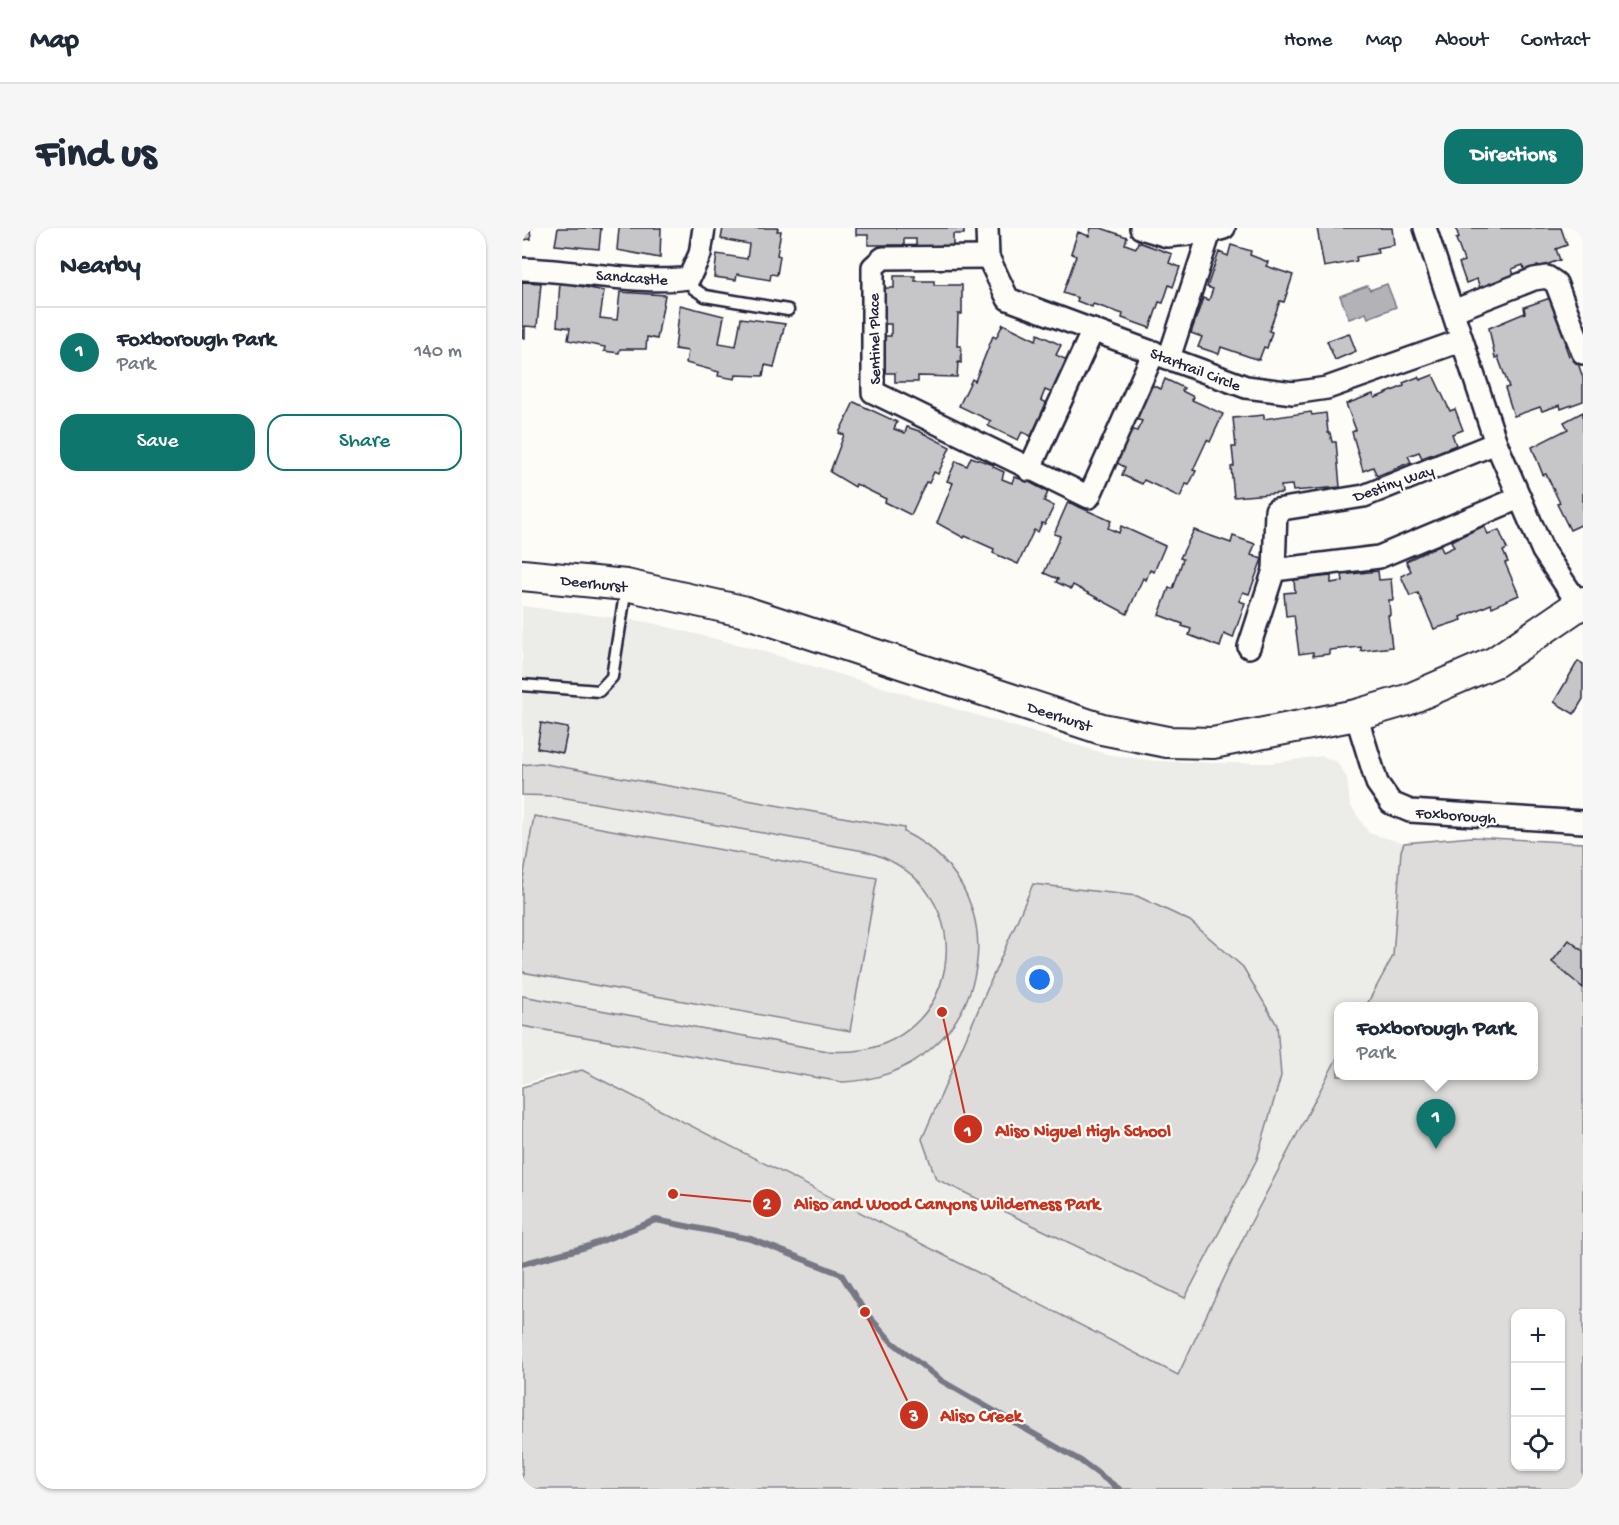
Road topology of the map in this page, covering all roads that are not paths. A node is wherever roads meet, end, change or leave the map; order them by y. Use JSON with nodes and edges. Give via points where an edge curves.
{"nodes":[{"id":1,"x":704,"y":228,"type":"edge"},
{"id":2,"x":987,"y":228,"type":"edge"},
{"id":3,"x":1141,"y":228,"type":"edge"},
{"id":4,"x":1425,"y":228,"type":"edge"},
{"id":5,"x":1217,"y":230,"type":"edge"},
{"id":6,"x":988,"y":256,"type":"junction"},
{"id":7,"x":522,"y":269,"type":"edge"},
{"id":8,"x":689,"y":278,"type":"junction"},
{"id":9,"x":788,"y":310,"type":"dead end"},
{"id":10,"x":1453,"y":311,"type":"junction"},
{"id":11,"x":1093,"y":330,"type":"junction"},
{"id":12,"x":1460,"y":340,"type":"junction"},
{"id":13,"x":1583,"y":352,"type":"edge"},
{"id":14,"x":1162,"y":355,"type":"junction"},
{"id":15,"x":1496,"y":443,"type":"junction"},
{"id":16,"x":1029,"y":470,"type":"junction"},
{"id":17,"x":1519,"y":498,"type":"junction"},
{"id":18,"x":1274,"y":570,"type":"junction"},
{"id":19,"x":522,"y":575,"type":"edge"},
{"id":20,"x":626,"y":585,"type":"junction"},
{"id":21,"x":1581,"y":604,"type":"edge"},
{"id":22,"x":1249,"y":646,"type":"dead end"},
{"id":23,"x":522,"y":685,"type":"edge"},
{"id":24,"x":1356,"y":715,"type":"junction"},
{"id":25,"x":1583,"y":822,"type":"edge"}],
"edges":[{"from":1,"to":8,"type":"street","name":"Sandcastle","via":[[700,254]]},
{"from":2,"to":6,"type":"street","name":"Startrail Circle"},
{"from":3,"to":5,"type":"street","via":[[1167,236]]},
{"from":4,"to":10,"type":"street"},
{"from":5,"to":14,"type":"street"},
{"from":6,"to":11,"type":"street","name":"Startrail Circle","via":[[1008,298]]},
{"from":6,"to":16,"type":"street","name":"Sentinel Place","via":[[883,258],[873,267],[873,392]]},
{"from":7,"to":8,"type":"street","name":"Sandcastle","via":[[666,281]]},
{"from":8,"to":9,"type":"lane","via":[[693,288],[705,296]]},
{"from":10,"to":12,"type":"street"},
{"from":10,"to":13,"type":"street","via":[[1548,277],[1556,283]]},
{"from":11,"to":14,"type":"street","name":"Startrail Circle"},
{"from":11,"to":16,"type":"street"},
{"from":12,"to":14,"type":"street","name":"Startrail Circle","via":[[1327,388],[1293,393],[1246,387]]},
{"from":12,"to":15,"type":"street"},
{"from":14,"to":16,"type":"street","name":"Sentinel Place","via":[[1089,497]]},
{"from":15,"to":17,"type":"street"},
{"from":15,"to":18,"type":"street","name":"Destiny Way","via":[[1364,496],[1276,510]]},
{"from":17,"to":18,"type":"street","via":[[1379,557]]},
{"from":17,"to":21,"type":"street","via":[[1543,551]]},
{"from":18,"to":22,"type":"street","name":"Destiny Way"},
{"from":19,"to":20,"type":"street","name":"Deerhurst"},
{"from":20,"to":23,"type":"lane","via":[[612,677],[599,691]]},
{"from":20,"to":24,"type":"street","name":"Deerhurst","via":[[742,611],[1102,729],[1167,742],[1213,742]]},
{"from":21,"to":24,"type":"street","name":"Deerhurst","via":[[1495,662],[1407,700]]},
{"from":24,"to":25,"type":"street","name":"Foxborough","via":[[1377,783],[1391,803],[1410,812]]}]}
